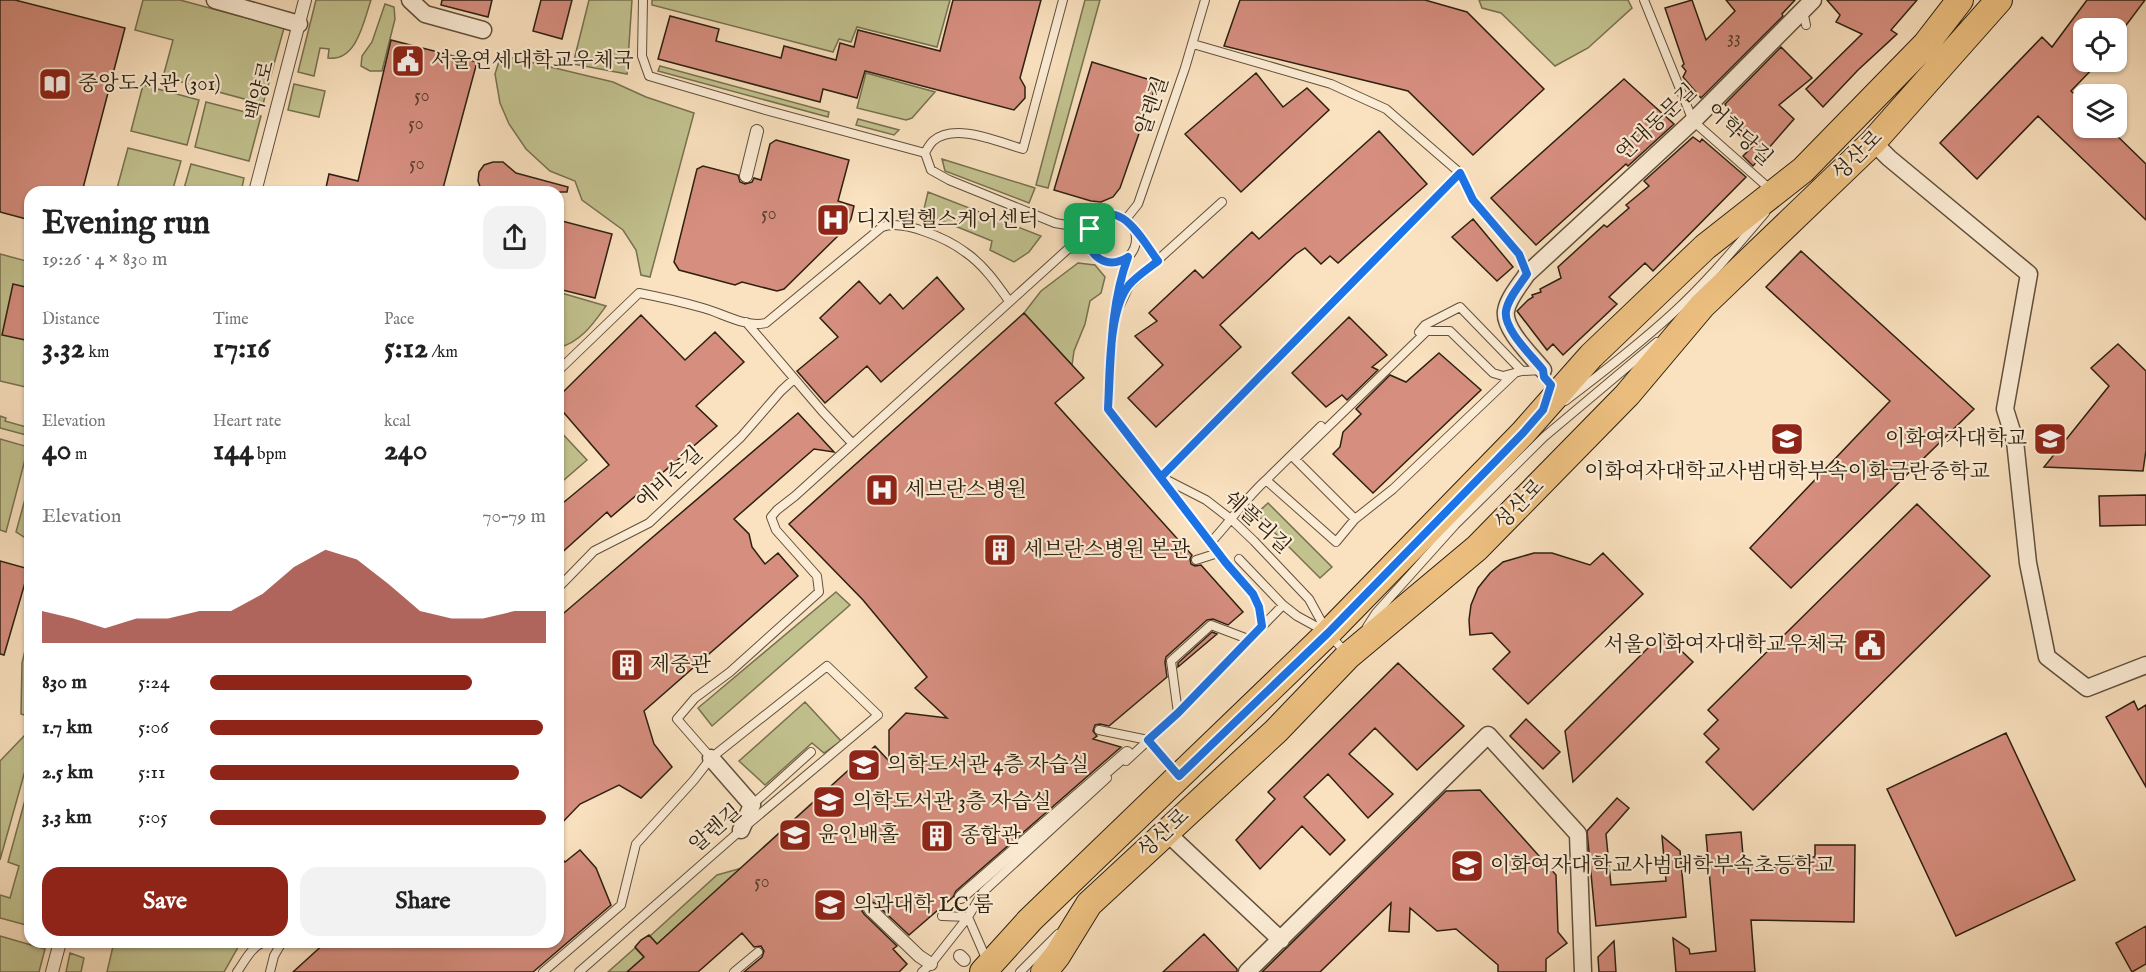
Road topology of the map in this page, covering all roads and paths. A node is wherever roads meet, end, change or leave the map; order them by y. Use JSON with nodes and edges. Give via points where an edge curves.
{"nodes":[{"id":1,"x":215,"y":0,"type":"edge"},
{"id":2,"x":305,"y":0,"type":"edge"},
{"id":3,"x":410,"y":0,"type":"edge"},
{"id":4,"x":643,"y":0,"type":"edge"},
{"id":5,"x":1063,"y":0,"type":"edge"},
{"id":6,"x":1205,"y":0,"type":"edge"},
{"id":7,"x":1644,"y":0,"type":"edge"},
{"id":8,"x":1942,"y":0,"type":"edge"},
{"id":9,"x":1960,"y":0,"type":"edge"},
{"id":10,"x":1999,"y":0,"type":"edge"},
{"id":11,"x":270,"y":7,"type":"edge"},
{"id":12,"x":1987,"y":10,"type":"edge"},
{"id":13,"x":1807,"y":12,"type":"edge"},
{"id":14,"x":299,"y":24,"type":"junction"},
{"id":15,"x":483,"y":30,"type":"dead end"},
{"id":16,"x":1192,"y":44,"type":"junction"},
{"id":17,"x":1874,"y":96,"type":"junction"},
{"id":18,"x":1693,"y":121,"type":"junction"},
{"id":19,"x":757,"y":131,"type":"dead end"},
{"id":20,"x":1873,"y":142,"type":"junction"},
{"id":21,"x":925,"y":153,"type":"junction"},
{"id":22,"x":1803,"y":170,"type":"junction"},
{"id":23,"x":1460,"y":173,"type":"junction"},
{"id":24,"x":746,"y":176,"type":"dead end"},
{"id":25,"x":257,"y":186,"type":"edge"},
{"id":26,"x":1773,"y":192,"type":"junction"},
{"id":27,"x":1222,"y":202,"type":"dead end"},
{"id":28,"x":1126,"y":219,"type":"junction"},
{"id":29,"x":1090,"y":229,"type":"junction"},
{"id":30,"x":1135,"y":231,"type":"junction"},
{"id":31,"x":1089,"y":246,"type":"junction"},
{"id":32,"x":1128,"y":257,"type":"junction"},
{"id":33,"x":1158,"y":261,"type":"junction"},
{"id":34,"x":1527,"y":274,"type":"junction"},
{"id":35,"x":1009,"y":301,"type":"junction"},
{"id":36,"x":1115,"y":317,"type":"junction"},
{"id":37,"x":746,"y":322,"type":"junction"},
{"id":38,"x":564,"y":365,"type":"edge"},
{"id":39,"x":1543,"y":370,"type":"junction"},
{"id":40,"x":1518,"y":372,"type":"junction"},
{"id":41,"x":794,"y":379,"type":"junction"},
{"id":42,"x":1543,"y":410,"type":"junction"},
{"id":43,"x":1523,"y":433,"type":"junction"},
{"id":44,"x":852,"y":443,"type":"junction"},
{"id":45,"x":1161,"y":477,"type":"junction"},
{"id":46,"x":1266,"y":480,"type":"junction"},
{"id":47,"x":1355,"y":519,"type":"junction"},
{"id":48,"x":1232,"y":520,"type":"junction"},
{"id":49,"x":1210,"y":542,"type":"junction"},
{"id":50,"x":1218,"y":553,"type":"junction"},
{"id":51,"x":1239,"y":559,"type":"dead end"},
{"id":52,"x":1196,"y":560,"type":"dead end"},
{"id":53,"x":564,"y":582,"type":"edge"},
{"id":54,"x":1283,"y":605,"type":"junction"},
{"id":55,"x":1262,"y":626,"type":"junction"},
{"id":56,"x":1328,"y":633,"type":"junction"},
{"id":57,"x":1248,"y":639,"type":"junction"},
{"id":58,"x":1348,"y":656,"type":"junction"},
{"id":59,"x":2146,"y":664,"type":"edge"},
{"id":60,"x":1178,"y":713,"type":"junction"},
{"id":61,"x":1099,"y":730,"type":"dead end"},
{"id":62,"x":1148,"y":740,"type":"junction"},
{"id":63,"x":811,"y":752,"type":"dead end"},
{"id":64,"x":1127,"y":753,"type":"dead end"},
{"id":65,"x":711,"y":758,"type":"junction"},
{"id":66,"x":1179,"y":776,"type":"junction"},
{"id":67,"x":752,"y":805,"type":"junction"},
{"id":68,"x":741,"y":830,"type":"junction"},
{"id":69,"x":1166,"y":832,"type":"junction"},
{"id":70,"x":961,"y":897,"type":"dead end"},
{"id":71,"x":1089,"y":904,"type":"junction"},
{"id":72,"x":870,"y":909,"type":"dead end"},
{"id":73,"x":942,"y":916,"type":"dead end"},
{"id":74,"x":968,"y":917,"type":"junction"},
{"id":75,"x":1281,"y":940,"type":"junction"},
{"id":76,"x":58,"y":948,"type":"edge"},
{"id":77,"x":254,"y":948,"type":"edge"},
{"id":78,"x":279,"y":948,"type":"edge"},
{"id":79,"x":758,"y":952,"type":"dead end"},
{"id":80,"x":974,"y":964,"type":"edge"},
{"id":81,"x":1051,"y":967,"type":"edge"},
{"id":82,"x":926,"y":968,"type":"edge"},
{"id":83,"x":52,"y":972,"type":"edge"},
{"id":84,"x":237,"y":972,"type":"edge"},
{"id":85,"x":270,"y":972,"type":"edge"},
{"id":86,"x":543,"y":972,"type":"edge"},
{"id":87,"x":579,"y":972,"type":"edge"},
{"id":88,"x":734,"y":972,"type":"edge"},
{"id":89,"x":1020,"y":972,"type":"edge"},
{"id":90,"x":1247,"y":972,"type":"edge"},
{"id":91,"x":1583,"y":972,"type":"edge"}],
"edges":[{"from":1,"to":11,"type":"street"},
{"from":2,"to":14,"type":"street","name":"백양로"},
{"from":3,"to":15,"type":"street","via":[[426,14]]},
{"from":4,"to":21,"type":"lane","via":[[642,56],[649,76]]},
{"from":5,"to":21,"type":"lane","via":[[1023,149],[961,132],[932,141]]},
{"from":6,"to":16,"type":"lane","name":"알렌길"},
{"from":7,"to":18,"type":"lane","name":"어학당길"},
{"from":8,"to":17,"type":"main road"},
{"from":9,"to":17,"type":"main road","via":[[1926,44]]},
{"from":10,"to":12,"type":"main road","name":"성산로"},
{"from":11,"to":14,"type":"street"},
{"from":12,"to":20,"type":"main road","name":"성산로"},
{"from":13,"to":18,"type":"street","name":"연대동문길"},
{"from":14,"to":25,"type":"street","name":"백양로"},
{"from":16,"to":23,"type":"lane","via":[[1331,84],[1386,109]]},
{"from":16,"to":28,"type":"lane","name":"알렌길","via":[[1138,204]]},
{"from":17,"to":22,"type":"main road","name":"성산로"},
{"from":18,"to":26,"type":"lane","name":"어학당길"},
{"from":18,"to":34,"type":"street","name":"연대동문길"},
{"from":19,"to":24,"type":"street"},
{"from":20,"to":58,"type":"main road","name":"성산로","via":[[1702,306],[1627,395],[1477,548]]},
{"from":20,"to":59,"type":"street","via":[[2029,274],[2004,409],[2015,441],[2028,563],[2047,657],[2087,688]]},
{"from":21,"to":29,"type":"lane","via":[[931,170],[949,180],[1055,223]]},
{"from":22,"to":26,"type":"main road","name":"성산로"},
{"from":22,"to":43,"type":"lane","via":[[1718,268],[1673,313]]},
{"from":23,"to":34,"type":"lane","via":[[1473,200],[1519,254]]},
{"from":23,"to":45,"type":"lane"},
{"from":26,"to":42,"type":"main road","name":"성산로","via":[[1705,247],[1591,356]]},
{"from":27,"to":33,"type":"lane"},
{"from":28,"to":29,"type":"lane","via":[[1109,215]]},
{"from":28,"to":30,"type":"lane"},
{"from":29,"to":31,"type":"lane"},
{"from":30,"to":32,"type":"lane","via":[[1136,245]]},
{"from":30,"to":33,"type":"lane"},
{"from":31,"to":32,"type":"lane","via":[[1092,254],[1106,262]]},
{"from":31,"to":35,"type":"lane","via":[[1068,249]]},
{"from":32,"to":36,"type":"lane","name":"쉐플리길"},
{"from":33,"to":36,"type":"lane","via":[[1129,286]]},
{"from":34,"to":39,"type":"street","name":"연대동문길","via":[[1510,301],[1506,313],[1508,326]]},
{"from":35,"to":37,"type":"lane","via":[[966,252],[899,224],[882,227],[772,320],[760,325]]},
{"from":35,"to":44,"type":"lane"},
{"from":36,"to":45,"type":"lane","name":"쉐플리길","via":[[1108,409]]},
{"from":37,"to":38,"type":"lane","via":[[639,293]]},
{"from":37,"to":41,"type":"lane"},
{"from":39,"to":40,"type":"lane"},
{"from":39,"to":42,"type":"lane","via":[[1551,385]]},
{"from":40,"to":46,"type":"lane","via":[[1460,307],[1425,326]]},
{"from":40,"to":47,"type":"lane","via":[[1393,489]]},
{"from":40,"to":47,"type":"lane","via":[[1493,374],[1450,331],[1427,331],[1295,459]]},
{"from":41,"to":44,"type":"lane"},
{"from":41,"to":53,"type":"lane","name":"에비슨길","via":[[741,437],[649,523],[594,551]]},
{"from":42,"to":43,"type":"main road","name":"성산로"},
{"from":43,"to":56,"type":"main road","name":"성산로"},
{"from":44,"to":65,"type":"lane","via":[[771,517],[776,530],[817,576],[819,592],[695,698],[677,720]]},
{"from":45,"to":48,"type":"lane","name":"쉐플리길","via":[[1206,500]]},
{"from":45,"to":49,"type":"lane"},
{"from":46,"to":47,"type":"lane","via":[[1336,542]]},
{"from":46,"to":48,"type":"lane","via":[[1246,498]]},
{"from":48,"to":49,"type":"lane"},
{"from":48,"to":56,"type":"lane","name":"쉐플리길","via":[[1309,599]]},
{"from":49,"to":50,"type":"lane"},
{"from":50,"to":52,"type":"lane"},
{"from":50,"to":55,"type":"lane","via":[[1253,594]]},
{"from":51,"to":54,"type":"lane"},
{"from":54,"to":55,"type":"lane"},
{"from":54,"to":56,"type":"lane"},
{"from":55,"to":57,"type":"lane"},
{"from":56,"to":58,"type":"lane"},
{"from":56,"to":66,"type":"main road","name":"성산로"},
{"from":57,"to":60,"type":"lane"},
{"from":57,"to":60,"type":"lane","via":[[1211,625],[1171,661]]},
{"from":58,"to":69,"type":"main road","name":"성산로","via":[[1276,731]]},
{"from":60,"to":62,"type":"lane"},
{"from":61,"to":62,"type":"lane"},
{"from":62,"to":66,"type":"lane"},
{"from":62,"to":74,"type":"lane","via":[[983,892]]},
{"from":63,"to":67,"type":"lane"},
{"from":64,"to":70,"type":"street"},
{"from":65,"to":67,"type":"street"},
{"from":65,"to":68,"type":"lane","name":"알렌길","via":[[827,666],[878,715]]},
{"from":65,"to":86,"type":"lane","via":[[636,844],[621,905]]},
{"from":66,"to":80,"type":"main road","name":"성산로","via":[[1030,920]]},
{"from":67,"to":68,"type":"street"},
{"from":68,"to":87,"type":"lane","name":"알렌길"},
{"from":69,"to":71,"type":"main road","name":"성산로"},
{"from":69,"to":75,"type":"street"},
{"from":71,"to":81,"type":"main road","name":"성산로"},
{"from":71,"to":89,"type":"lane"},
{"from":72,"to":82,"type":"street","via":[[919,956]]},
{"from":73,"to":74,"type":"lane"},
{"from":74,"to":80,"type":"lane"},
{"from":74,"to":82,"type":"lane"},
{"from":75,"to":90,"type":"street"},
{"from":75,"to":91,"type":"street","via":[[1488,735],[1578,834]]},
{"from":76,"to":83,"type":"street"},
{"from":77,"to":84,"type":"lane"},
{"from":78,"to":85,"type":"lane"},
{"from":79,"to":88,"type":"lane"}]}
